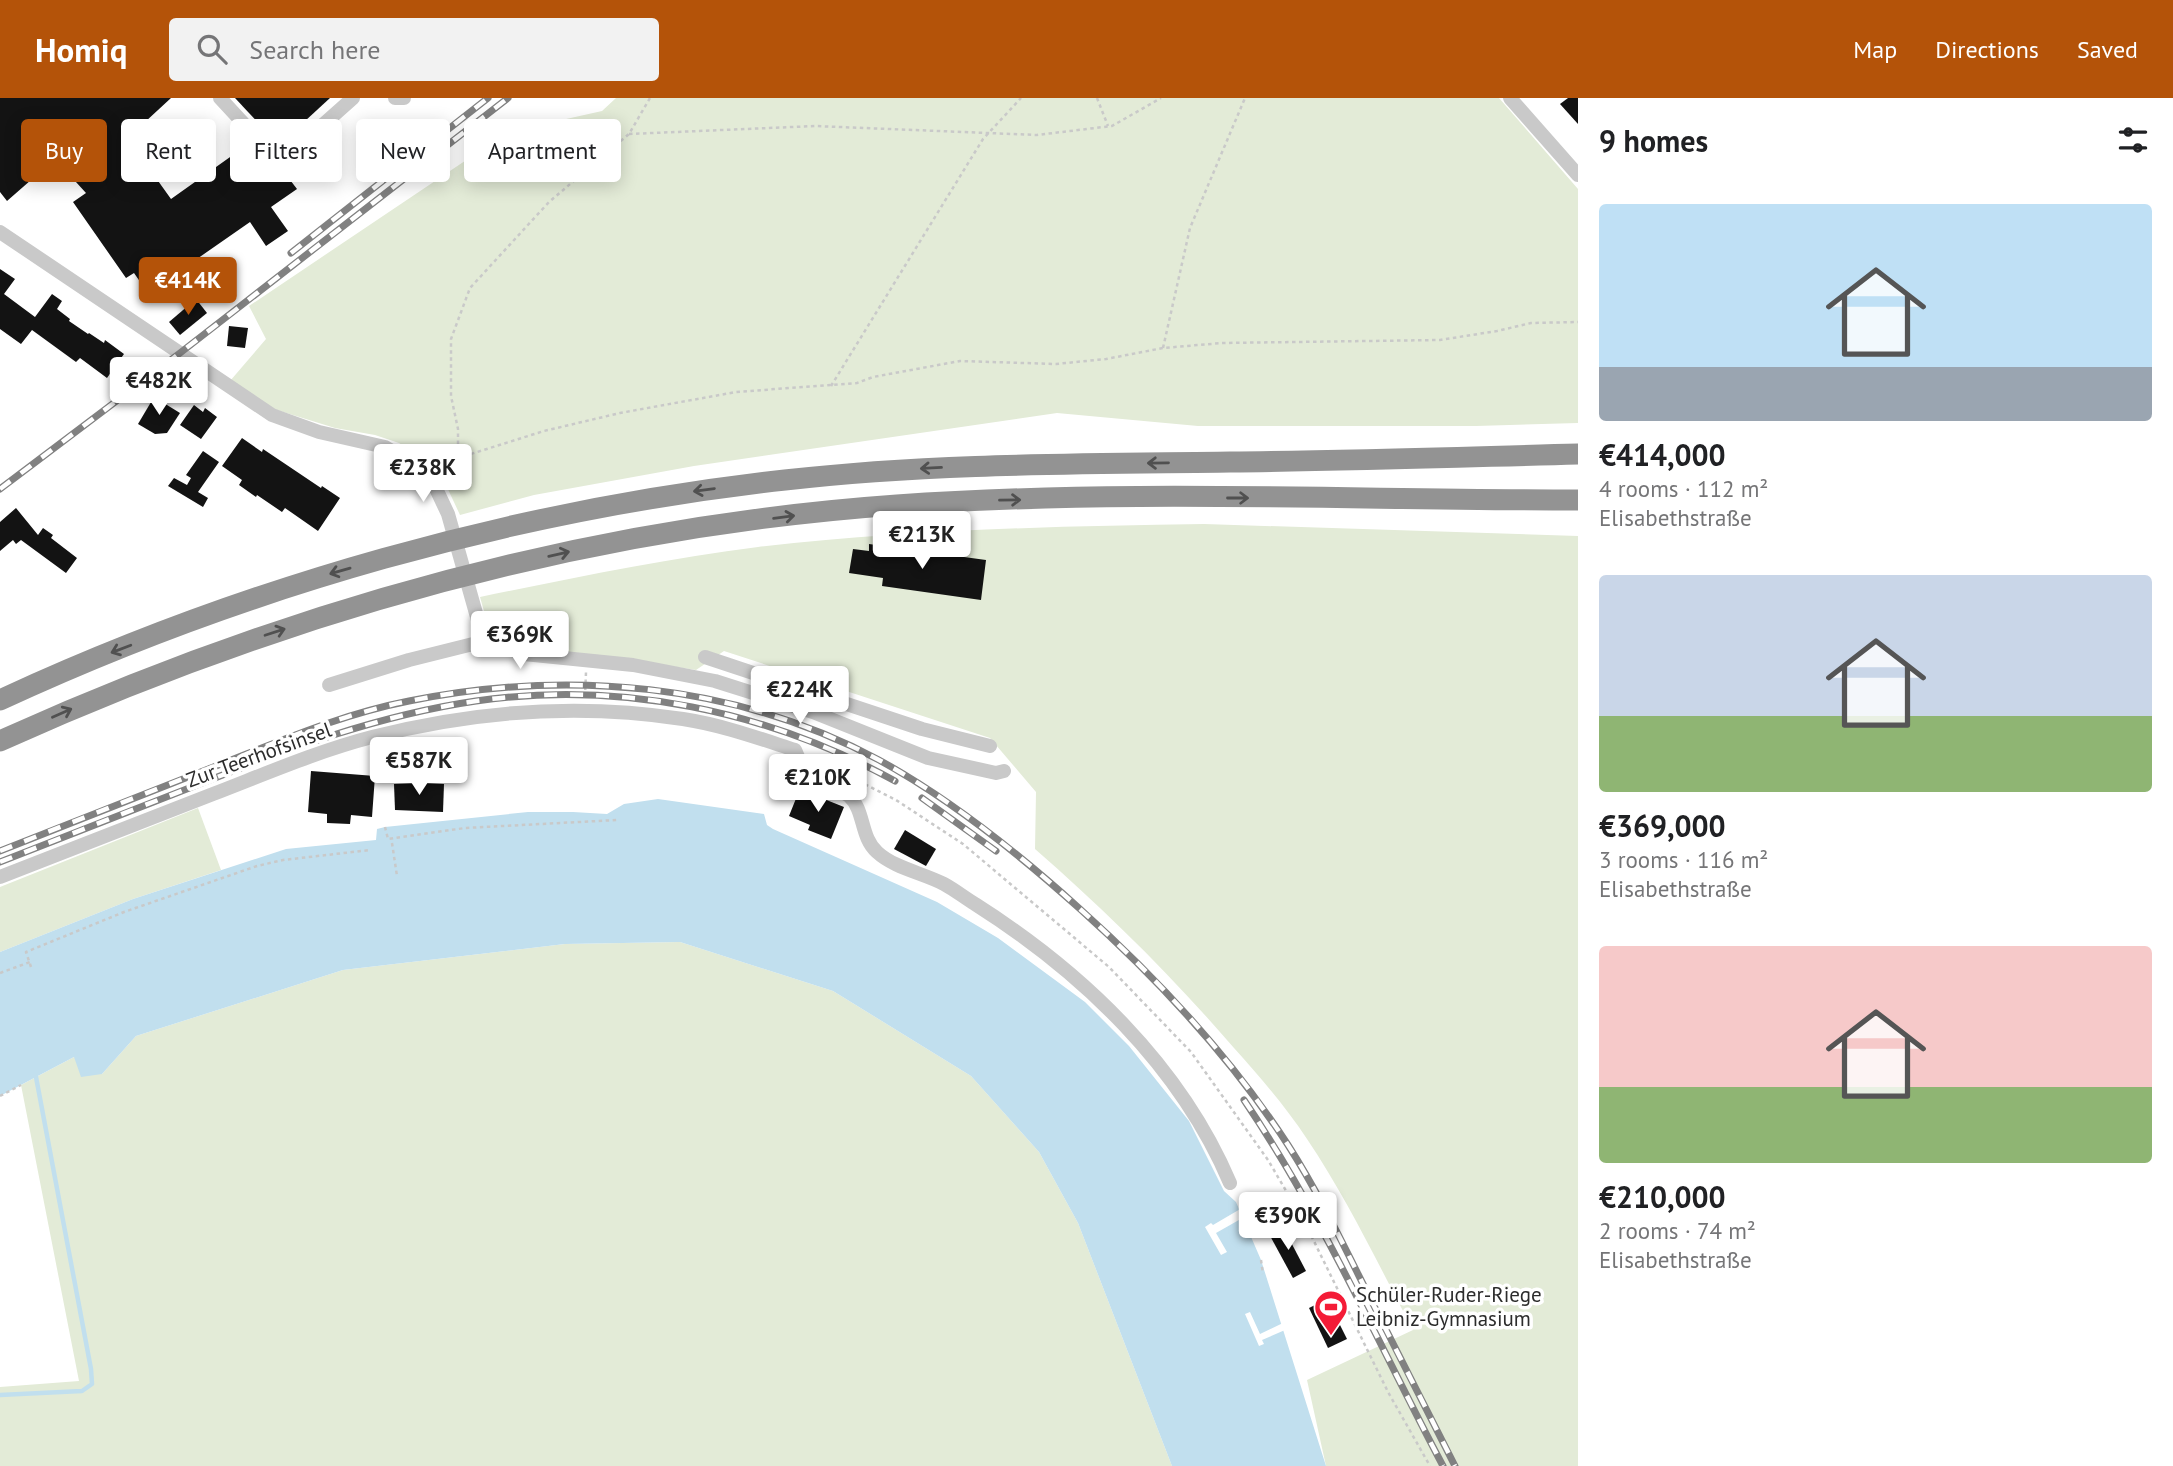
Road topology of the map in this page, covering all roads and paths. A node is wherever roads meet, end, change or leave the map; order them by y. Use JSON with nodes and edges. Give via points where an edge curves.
{"nodes":[{"id":1,"x":220,"y":98,"type":"edge"},
{"id":2,"x":353,"y":98,"type":"edge"},
{"id":3,"x":395,"y":98,"type":"edge"},
{"id":4,"x":404,"y":98,"type":"edge"},
{"id":5,"x":650,"y":98,"type":"edge"},
{"id":6,"x":1021,"y":98,"type":"edge"},
{"id":7,"x":1097,"y":98,"type":"edge"},
{"id":8,"x":1161,"y":98,"type":"edge"},
{"id":9,"x":1245,"y":98,"type":"edge"},
{"id":10,"x":1510,"y":98,"type":"edge"},
{"id":11,"x":1108,"y":126,"type":"junction"},
{"id":12,"x":629,"y":134,"type":"junction"},
{"id":13,"x":987,"y":134,"type":"junction"},
{"id":14,"x":1578,"y":175,"type":"edge"},
{"id":15,"x":0,"y":232,"type":"edge"},
{"id":16,"x":1578,"y":322,"type":"edge"},
{"id":17,"x":1163,"y":348,"type":"junction"},
{"id":18,"x":831,"y":386,"type":"junction"},
{"id":19,"x":1578,"y":454,"type":"edge"},
{"id":20,"x":458,"y":458,"type":"junction"},
{"id":21,"x":1324,"y":461,"type":"junction"},
{"id":22,"x":1578,"y":465,"type":"edge"},
{"id":23,"x":430,"y":478,"type":"junction"},
{"id":24,"x":1532,"y":500,"type":"junction"},
{"id":25,"x":1578,"y":500,"type":"edge"},
{"id":26,"x":1578,"y":507,"type":"edge"},
{"id":27,"x":493,"y":639,"type":"junction"},
{"id":28,"x":705,"y":657,"type":"dead end"},
{"id":29,"x":587,"y":661,"type":"junction"},
{"id":30,"x":329,"y":685,"type":"dead end"},
{"id":31,"x":0,"y":700,"type":"edge"},
{"id":32,"x":585,"y":711,"type":"junction"},
{"id":33,"x":0,"y":741,"type":"edge"},
{"id":34,"x":990,"y":746,"type":"dead end"},
{"id":35,"x":1004,"y":771,"type":"dead end"},
{"id":36,"x":617,"y":820,"type":"dead end"},
{"id":37,"x":385,"y":827,"type":"dead end"},
{"id":38,"x":391,"y":843,"type":"dead end"},
{"id":39,"x":370,"y":850,"type":"dead end"},
{"id":40,"x":254,"y":858,"type":"dead end"},
{"id":41,"x":257,"y":866,"type":"junction"},
{"id":42,"x":397,"y":876,"type":"dead end"},
{"id":43,"x":0,"y":877,"type":"edge"},
{"id":44,"x":30,"y":962,"type":"junction"},
{"id":45,"x":32,"y":967,"type":"dead end"},
{"id":46,"x":0,"y":973,"type":"edge"},
{"id":47,"x":21,"y":1085,"type":"dead end"},
{"id":48,"x":0,"y":1096,"type":"edge"},
{"id":49,"x":1230,"y":1183,"type":"dead end"},
{"id":50,"x":1261,"y":1260,"type":"dead end"},
{"id":51,"x":1263,"y":1273,"type":"dead end"}],
"edges":[{"from":1,"to":2,"type":"street","via":[[280,163]]},
{"from":3,"to":4,"type":"street"},
{"from":5,"to":12,"type":"path"},
{"from":6,"to":13,"type":"path"},
{"from":7,"to":11,"type":"path"},
{"from":8,"to":11,"type":"path"},
{"from":9,"to":17,"type":"path","via":[[1190,228]]},
{"from":10,"to":14,"type":"street"},
{"from":11,"to":13,"type":"path","via":[[1037,135]]},
{"from":12,"to":13,"type":"path","via":[[815,126]]},
{"from":12,"to":20,"type":"path","via":[[549,202],[470,288],[451,339]]},
{"from":13,"to":18,"type":"path"},
{"from":15,"to":23,"type":"street","via":[[272,415],[319,432],[385,447]]},
{"from":16,"to":17,"type":"path","via":[[1531,323],[1440,340]]},
{"from":17,"to":18,"type":"path","via":[[1056,364],[960,361]]},
{"from":18,"to":20,"type":"path","via":[[736,392],[620,413]]},
{"from":19,"to":21,"type":"highway"},
{"from":20,"to":23,"type":"path"},
{"from":21,"to":22,"type":"highway"},
{"from":21,"to":31,"type":"highway","one_way":true,"via":[[991,465],[789,479],[689,492],[498,530],[320,578],[184,624]]},
{"from":23,"to":27,"type":"street","via":[[448,514],[479,624]]},
{"from":24,"to":25,"type":"highway"},
{"from":24,"to":26,"type":"highway"},
{"from":33,"to":24,"type":"highway","one_way":true,"via":[[83,703],[346,608],[493,569],[697,528],[893,505],[991,500]]},
{"from":27,"to":29,"type":"street","via":[[524,654]]},
{"from":27,"to":30,"type":"street"},
{"from":28,"to":34,"type":"street","via":[[922,729]]},
{"from":29,"to":32,"type":"path"},
{"from":29,"to":35,"type":"street","via":[[633,664],[715,681],[813,712],[928,758]]},
{"from":32,"to":43,"type":"street","name":"Zur Teerhofsinsel","via":[[464,718],[371,737],[289,764]]},
{"from":32,"to":49,"type":"street","name":"Zur Teerhofsinsel","via":[[685,719],[795,750],[807,776],[848,795],[857,806],[867,840],[878,853],[944,884],[999,919],[1086,986],[1169,1078],[1217,1151]]},
{"from":36,"to":37,"type":"path","via":[[466,828],[388,839]]},
{"from":38,"to":42,"type":"path"},
{"from":39,"to":41,"type":"path"},
{"from":40,"to":41,"type":"path"},
{"from":41,"to":44,"type":"path","via":[[26,952]]},
{"from":44,"to":45,"type":"path"},
{"from":44,"to":46,"type":"path"},
{"from":47,"to":48,"type":"path"},
{"from":50,"to":51,"type":"path"}]}
